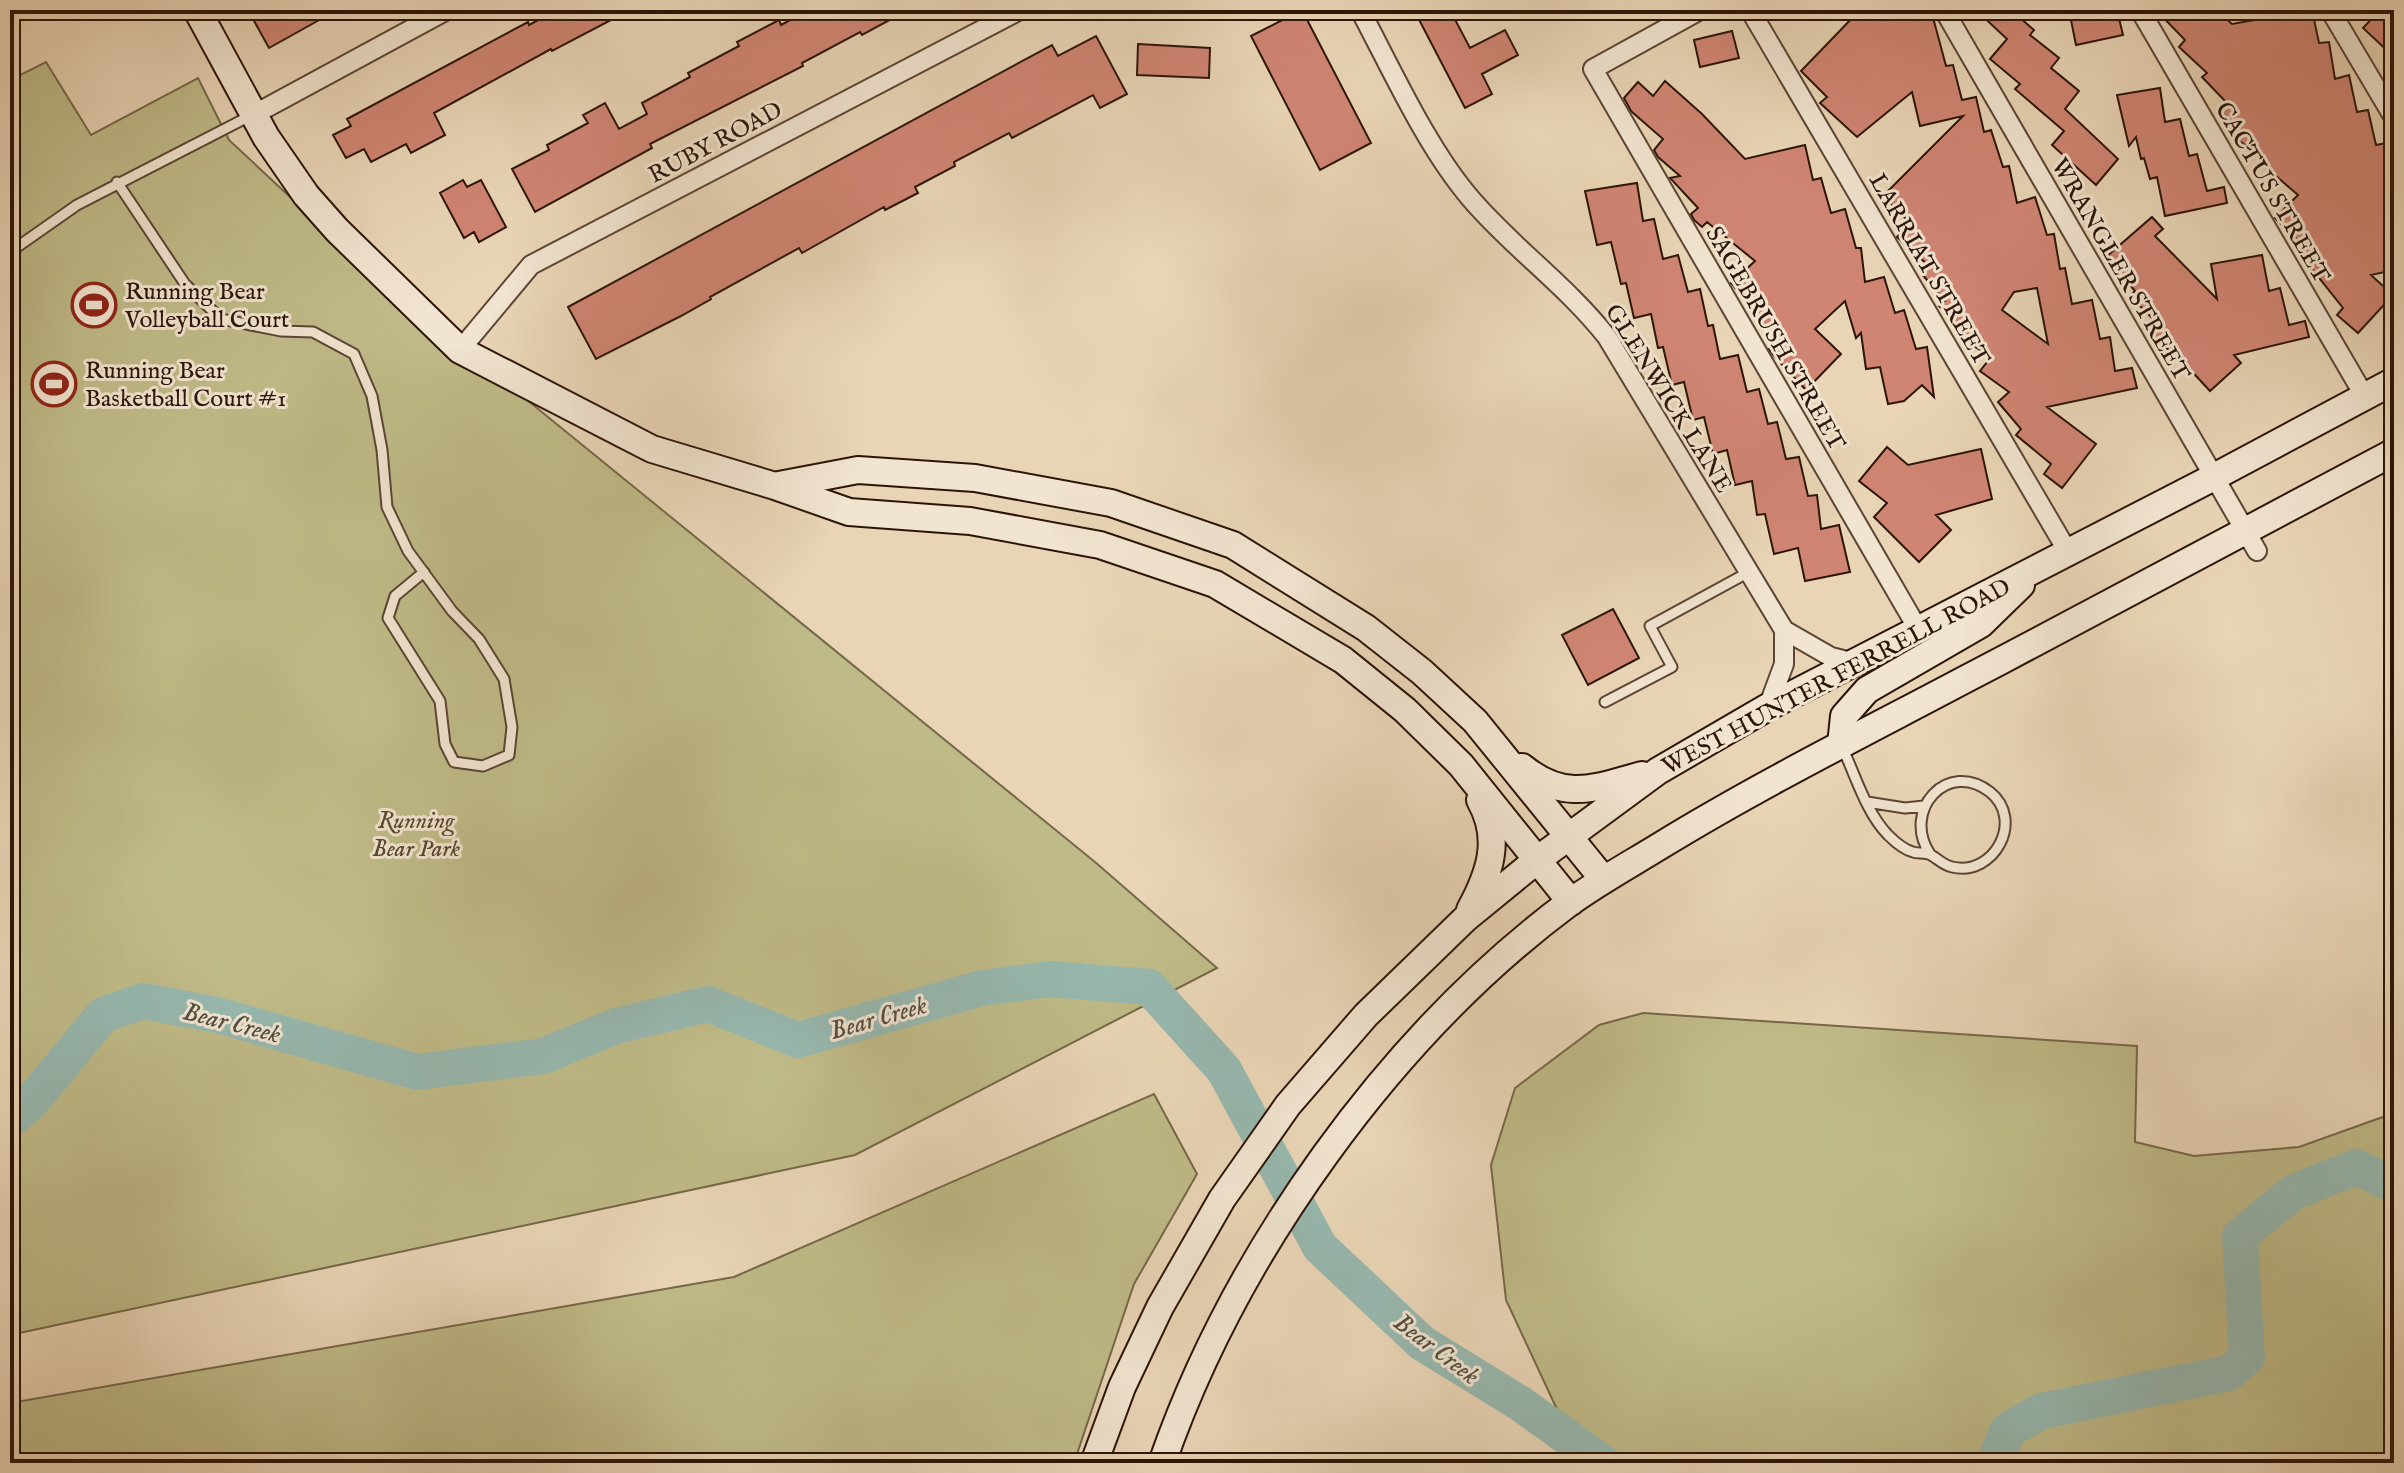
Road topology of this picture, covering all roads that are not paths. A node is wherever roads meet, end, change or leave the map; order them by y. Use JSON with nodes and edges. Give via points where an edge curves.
{"nodes":[{"id":1,"x":197,"y":10,"type":"edge"},
{"id":2,"x":447,"y":10,"type":"edge"},
{"id":3,"x":1020,"y":10,"type":"edge"},
{"id":4,"x":1360,"y":10,"type":"edge"},
{"id":5,"x":1700,"y":10,"type":"edge"},
{"id":6,"x":1750,"y":10,"type":"edge"},
{"id":7,"x":1944,"y":10,"type":"edge"},
{"id":8,"x":2140,"y":10,"type":"edge"},
{"id":9,"x":2330,"y":10,"type":"edge"},
{"id":10,"x":253,"y":115,"type":"junction"},
{"id":11,"x":2394,"y":118,"type":"edge"},
{"id":12,"x":117,"y":182,"type":"junction"},
{"id":13,"x":10,"y":252,"type":"edge"},
{"id":14,"x":460,"y":350,"type":"junction"},
{"id":15,"x":2394,"y":381,"type":"edge"},
{"id":16,"x":2365,"y":397,"type":"junction"},
{"id":17,"x":2394,"y":452,"type":"edge"},
{"id":18,"x":2214,"y":477,"type":"junction"},
{"id":19,"x":775,"y":486,"type":"junction"},
{"id":20,"x":2251,"y":541,"type":"junction"},
{"id":21,"x":2068,"y":552,"type":"junction"},
{"id":22,"x":2041,"y":566,"type":"junction"},
{"id":23,"x":424,"y":572,"type":"junction"},
{"id":24,"x":1749,"y":572,"type":"junction"},
{"id":25,"x":1918,"y":629,"type":"junction"},
{"id":26,"x":1784,"y":630,"type":"junction"},
{"id":27,"x":1851,"y":662,"type":"junction"},
{"id":28,"x":1605,"y":702,"type":"dead end"},
{"id":29,"x":1768,"y":707,"type":"junction"},
{"id":30,"x":1841,"y":745,"type":"junction"},
{"id":31,"x":1495,"y":746,"type":"junction"},
{"id":32,"x":1461,"y":765,"type":"junction"},
{"id":33,"x":1658,"y":771,"type":"junction"},
{"id":34,"x":1867,"y":802,"type":"junction"},
{"id":35,"x":1924,"y":806,"type":"junction"},
{"id":36,"x":1569,"y":837,"type":"junction"},
{"id":37,"x":1930,"y":854,"type":"junction"},
{"id":38,"x":1537,"y":860,"type":"junction"},
{"id":39,"x":1604,"y":880,"type":"junction"},
{"id":40,"x":1571,"y":902,"type":"junction"},
{"id":41,"x":1465,"y":919,"type":"junction"},
{"id":42,"x":1094,"y":1463,"type":"edge"},
{"id":43,"x":1162,"y":1463,"type":"edge"}],
"edges":[{"from":1,"to":10,"type":"main road"},
{"from":2,"to":10,"type":"street"},
{"from":3,"to":14,"type":"street","name":"RUBY ROAD","via":[[531,265]]},
{"from":4,"to":24,"type":"street","name":"GLENWICK LANE","via":[[1442,161],[1471,199],[1607,337]]},
{"from":5,"to":25,"type":"street","name":"SAGEBRUSH STREET","via":[[1593,69]]},
{"from":6,"to":21,"type":"street","name":"LARRIAT STREET"},
{"from":7,"to":18,"type":"street","name":"WRANGLER STREET"},
{"from":8,"to":16,"type":"street","name":"CACTUS STREET"},
{"from":9,"to":11,"type":"street"},
{"from":10,"to":12,"type":"lane"},
{"from":10,"to":14,"type":"main road","via":[[306,195]]},
{"from":12,"to":13,"type":"lane"},
{"from":12,"to":23,"type":"lane","via":[[185,284],[221,319],[313,332],[354,354],[372,396],[387,507]]},
{"from":14,"to":19,"type":"main road","via":[[652,449]]},
{"from":15,"to":16,"type":"main road","name":"WEST HUNTER FERRELL ROAD"},
{"from":16,"to":18,"type":"main road","name":"WEST HUNTER FERRELL ROAD"},
{"from":17,"to":20,"type":"main road"},
{"from":18,"to":20,"type":"street","name":"WRANGLER STREET"},
{"from":18,"to":21,"type":"main road","name":"WEST HUNTER FERRELL ROAD"},
{"from":19,"to":31,"type":"main road","via":[[858,470],[975,478],[1111,503],[1233,545],[1366,628],[1422,672]]},
{"from":19,"to":32,"type":"main road","via":[[849,512],[970,521],[1100,545],[1215,584],[1343,660]]},
{"from":20,"to":30,"type":"main road"},
{"from":21,"to":22,"type":"main road","name":"WEST HUNTER FERRELL ROAD"},
{"from":22,"to":25,"type":"main road","name":"WEST HUNTER FERRELL ROAD"},
{"from":22,"to":30,"type":"main road","via":[[1981,624],[1867,690],[1844,716]]},
{"from":23,"to":23,"type":"lane","via":[[504,679],[512,727],[509,755],[483,766],[454,762],[445,744],[440,701],[388,618],[395,596]]},
{"from":24,"to":26,"type":"street","name":"GLENWICK LANE"},
{"from":24,"to":28,"type":"lane","via":[[1650,626],[1672,667]]},
{"from":25,"to":27,"type":"main road","name":"WEST HUNTER FERRELL ROAD"},
{"from":26,"to":27,"type":"street","name":"GLENWICK LANE","via":[[1831,657]]},
{"from":26,"to":29,"type":"street","via":[[1784,664]]},
{"from":27,"to":29,"type":"main road","name":"WEST HUNTER FERRELL ROAD"},
{"from":29,"to":33,"type":"main road","name":"WEST HUNTER FERRELL ROAD"},
{"from":30,"to":34,"type":"lane"},
{"from":30,"to":39,"type":"main road","via":[[1718,810]]},
{"from":31,"to":33,"type":"main road","via":[[1541,782],[1569,790]]},
{"from":31,"to":36,"type":"main road"},
{"from":32,"to":38,"type":"main road"},
{"from":32,"to":41,"type":"main road","via":[[1486,810],[1491,841],[1486,881]]},
{"from":33,"to":36,"type":"main road","name":"WEST HUNTER FERRELL ROAD"},
{"from":34,"to":35,"type":"lane"},
{"from":34,"to":37,"type":"lane","via":[[1889,837],[1911,852]]},
{"from":35,"to":37,"type":"lane","via":[[1920,831]]},
{"from":35,"to":37,"type":"lane","via":[[1933,793],[1963,782],[1993,794],[2005,821],[2000,847],[1980,865],[1953,867]]},
{"from":36,"to":38,"type":"main road","name":"WEST HUNTER FERRELL ROAD"},
{"from":36,"to":39,"type":"main road"},
{"from":38,"to":40,"type":"main road"},
{"from":38,"to":41,"type":"main road","name":"WEST HUNTER FERRELL ROAD"},
{"from":39,"to":40,"type":"main road"},
{"from":40,"to":43,"type":"main road","via":[[1485,974],[1402,1056],[1318,1165],[1258,1260],[1181,1409]]},
{"from":41,"to":42,"type":"main road","name":"WEST HUNTER FERRELL ROAD","via":[[1366,1015],[1288,1105],[1222,1199],[1160,1307]]}]}
